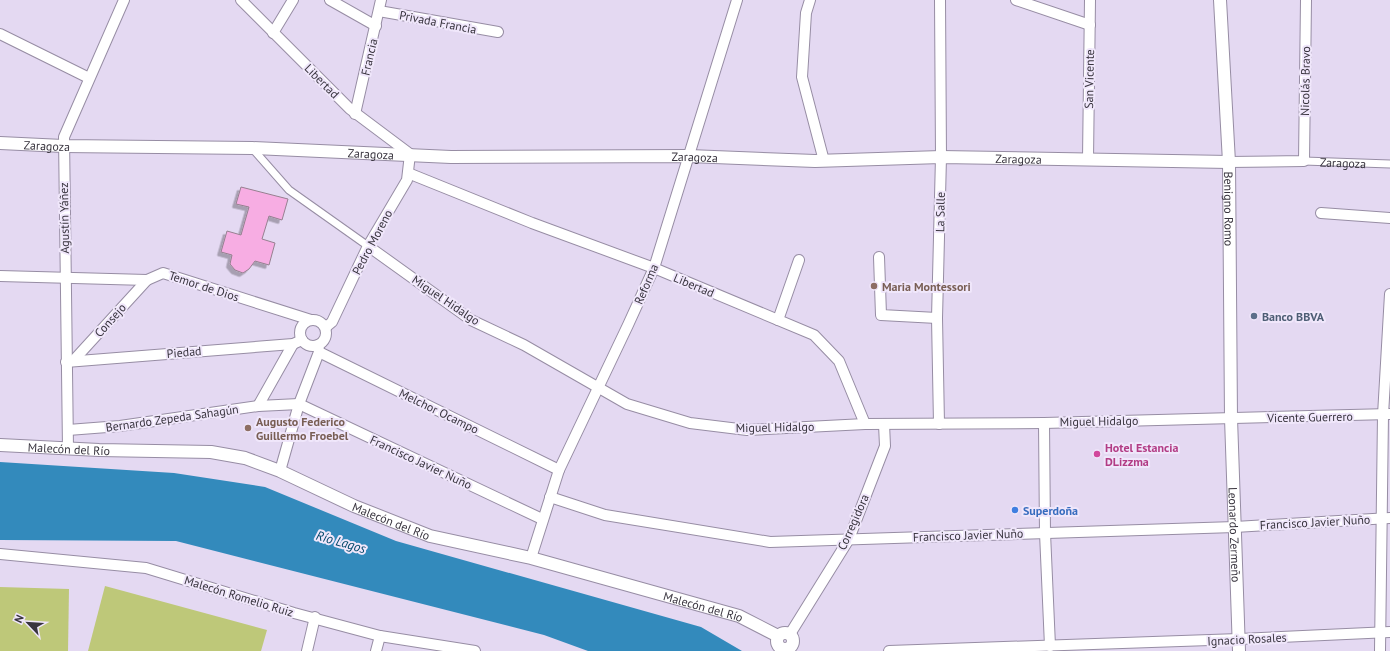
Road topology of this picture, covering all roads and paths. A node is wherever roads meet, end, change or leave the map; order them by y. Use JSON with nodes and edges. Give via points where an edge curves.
{"nodes":[{"id":1,"x":124,"y":0,"type":"edge"},
{"id":2,"x":241,"y":0,"type":"edge"},
{"id":3,"x":293,"y":0,"type":"edge"},
{"id":4,"x":330,"y":0,"type":"edge"},
{"id":5,"x":382,"y":0,"type":"edge"},
{"id":6,"x":737,"y":0,"type":"edge"},
{"id":7,"x":810,"y":0,"type":"edge"},
{"id":8,"x":940,"y":0,"type":"edge"},
{"id":9,"x":1016,"y":0,"type":"edge"},
{"id":10,"x":1090,"y":0,"type":"edge"},
{"id":11,"x":1220,"y":0,"type":"edge"},
{"id":12,"x":1306,"y":0,"type":"edge"},
{"id":13,"x":379,"y":11,"type":"junction"},
{"id":14,"x":1090,"y":25,"type":"junction"},
{"id":15,"x":376,"y":26,"type":"junction"},
{"id":16,"x":498,"y":32,"type":"dead end"},
{"id":17,"x":273,"y":33,"type":"junction"},
{"id":18,"x":0,"y":34,"type":"edge"},
{"id":19,"x":89,"y":78,"type":"junction"},
{"id":20,"x":356,"y":114,"type":"junction"},
{"id":21,"x":0,"y":143,"type":"edge"},
{"id":22,"x":63,"y":146,"type":"junction"},
{"id":23,"x":252,"y":148,"type":"junction"},
{"id":24,"x":410,"y":154,"type":"junction"},
{"id":25,"x":689,"y":156,"type":"junction"},
{"id":26,"x":941,"y":157,"type":"junction"},
{"id":27,"x":1088,"y":159,"type":"junction"},
{"id":28,"x":824,"y":161,"type":"junction"},
{"id":29,"x":1229,"y":162,"type":"junction"},
{"id":30,"x":1304,"y":162,"type":"junction"},
{"id":31,"x":1390,"y":164,"type":"edge"},
{"id":32,"x":408,"y":173,"type":"junction"},
{"id":33,"x":1321,"y":213,"type":"dead end"},
{"id":34,"x":1390,"y":218,"type":"edge"},
{"id":35,"x":368,"y":246,"type":"junction"},
{"id":36,"x":879,"y":258,"type":"dead end"},
{"id":37,"x":799,"y":260,"type":"dead end"},
{"id":38,"x":654,"y":268,"type":"junction"},
{"id":39,"x":0,"y":276,"type":"edge"},
{"id":40,"x":65,"y":278,"type":"junction"},
{"id":41,"x":147,"y":280,"type":"junction"},
{"id":42,"x":1390,"y":294,"type":"edge"},
{"id":43,"x":938,"y":318,"type":"junction"},
{"id":44,"x":311,"y":320,"type":"junction"},
{"id":45,"x":778,"y":320,"type":"junction"},
{"id":46,"x":326,"y":327,"type":"junction"},
{"id":47,"x":297,"y":342,"type":"junction"},
{"id":48,"x":319,"y":349,"type":"junction"},
{"id":49,"x":70,"y":361,"type":"junction"},
{"id":50,"x":598,"y":388,"type":"junction"},
{"id":51,"x":299,"y":404,"type":"junction"},
{"id":52,"x":258,"y":406,"type":"junction"},
{"id":53,"x":1386,"y":415,"type":"edge"},
{"id":54,"x":1231,"y":418,"type":"junction"},
{"id":55,"x":1044,"y":423,"type":"junction"},
{"id":56,"x":865,"y":424,"type":"junction"},
{"id":57,"x":884,"y":424,"type":"junction"},
{"id":58,"x":939,"y":424,"type":"junction"},
{"id":59,"x":68,"y":430,"type":"junction"},
{"id":60,"x":0,"y":445,"type":"edge"},
{"id":61,"x":68,"y":448,"type":"junction"},
{"id":62,"x":559,"y":470,"type":"junction"},
{"id":63,"x":280,"y":471,"type":"junction"},
{"id":64,"x":550,"y":497,"type":"junction"},
{"id":65,"x":1386,"y":518,"type":"edge"},
{"id":66,"x":542,"y":519,"type":"junction"},
{"id":67,"x":1235,"y":527,"type":"junction"},
{"id":68,"x":1045,"y":533,"type":"junction"},
{"id":69,"x":849,"y":539,"type":"junction"},
{"id":70,"x":0,"y":554,"type":"edge"},
{"id":71,"x":530,"y":558,"type":"junction"},
{"id":72,"x":316,"y":617,"type":"junction"},
{"id":73,"x":1380,"y":632,"type":"junction"},
{"id":74,"x":1390,"y":632,"type":"edge"},
{"id":75,"x":380,"y":636,"type":"junction"},
{"id":76,"x":786,"y":644,"type":"edge"},
{"id":77,"x":1239,"y":645,"type":"edge"},
{"id":78,"x":1050,"y":646,"type":"junction"},
{"id":79,"x":989,"y":650,"type":"edge"},
{"id":80,"x":307,"y":651,"type":"edge"},
{"id":81,"x":376,"y":651,"type":"edge"},
{"id":82,"x":475,"y":651,"type":"edge"},
{"id":83,"x":889,"y":651,"type":"edge"},
{"id":84,"x":1380,"y":651,"type":"edge"}],
"edges":[{"from":1,"to":19,"type":"street","name":"Agustín Yáñez"},
{"from":2,"to":17,"type":"street","name":"Libertad"},
{"from":3,"to":17,"type":"street"},
{"from":4,"to":15,"type":"street"},
{"from":5,"to":13,"type":"street","name":"Francia"},
{"from":6,"to":25,"type":"street","name":"Reforma"},
{"from":7,"to":28,"type":"street","via":[[806,13],[802,78]]},
{"from":8,"to":26,"type":"street","name":"La Salle"},
{"from":9,"to":14,"type":"street"},
{"from":10,"to":14,"type":"street","name":"San Vicente"},
{"from":11,"to":29,"type":"street","name":"Benigno Romo"},
{"from":12,"to":30,"type":"street","name":"Nicolás Bravo"},
{"from":13,"to":15,"type":"street","name":"Francia"},
{"from":13,"to":16,"type":"street","name":"Privada Francia"},
{"from":14,"to":27,"type":"street","name":"San Vicente"},
{"from":15,"to":20,"type":"street","name":"Francia"},
{"from":17,"to":20,"type":"street","name":"Libertad"},
{"from":18,"to":19,"type":"street"},
{"from":19,"to":22,"type":"street","name":"Agustín Yáñez","via":[[68,125]]},
{"from":20,"to":24,"type":"street","name":"Libertad"},
{"from":21,"to":22,"type":"street","name":"Zaragoza"},
{"from":22,"to":23,"type":"street","name":"Zaragoza"},
{"from":22,"to":40,"type":"street","name":"Agustín Yáñez"},
{"from":23,"to":24,"type":"street","name":"Zaragoza","via":[[366,155]]},
{"from":23,"to":35,"type":"street","via":[[289,190]]},
{"from":24,"to":25,"type":"street","name":"Zaragoza","via":[[451,157]]},
{"from":24,"to":32,"type":"street","name":"Pedro Moreno"},
{"from":25,"to":28,"type":"street","name":"Zaragoza"},
{"from":25,"to":38,"type":"street","name":"Reforma"},
{"from":26,"to":27,"type":"street","name":"Zaragoza"},
{"from":26,"to":28,"type":"street","name":"Zaragoza"},
{"from":26,"to":43,"type":"street","name":"La Salle"},
{"from":27,"to":29,"type":"street","name":"Zaragoza"},
{"from":29,"to":30,"type":"street","name":"Zaragoza"},
{"from":29,"to":54,"type":"street","name":"Benigno Romo"},
{"from":30,"to":31,"type":"street","name":"Zaragoza"},
{"from":32,"to":35,"type":"street","name":"Pedro Moreno","via":[[407,180]]},
{"from":32,"to":38,"type":"street","name":"Libertad"},
{"from":33,"to":34,"type":"street"},
{"from":35,"to":46,"type":"street","name":"Pedro Moreno","via":[[332,322]]},
{"from":35,"to":50,"type":"street","name":"Miguel Hidalgo","via":[[471,320],[524,345]]},
{"from":36,"to":43,"type":"street","via":[[881,315]]},
{"from":37,"to":45,"type":"street"},
{"from":38,"to":45,"type":"street","name":"Libertad"},
{"from":38,"to":50,"type":"street","name":"Reforma"},
{"from":39,"to":40,"type":"street","name":"Temor de Dios"},
{"from":40,"to":41,"type":"street","name":"Temor de Dios"},
{"from":40,"to":49,"type":"street","name":"Agustín Yáñez"},
{"from":41,"to":44,"type":"street","name":"Temor de Dios","via":[[163,273]]},
{"from":41,"to":49,"type":"street","name":"Consejo"},
{"from":42,"to":53,"type":"street"},
{"from":43,"to":58,"type":"street","name":"La Salle"},
{"from":44,"to":46,"type":"street","via":[[320,321]]},
{"from":44,"to":47,"type":"street","via":[[301,328]]},
{"from":45,"to":56,"type":"street","name":"Libertad","via":[[814,335],[839,361]]},
{"from":46,"to":48,"type":"street","via":[[327,336]]},
{"from":47,"to":48,"type":"street"},
{"from":47,"to":49,"type":"street","name":"Piedad"},
{"from":47,"to":52,"type":"street"},
{"from":48,"to":51,"type":"street"},
{"from":48,"to":62,"type":"street","name":"Melchor Ocampo"},
{"from":49,"to":59,"type":"street","name":"Agustín Yáñez"},
{"from":50,"to":56,"type":"street","name":"Miguel Hidalgo","via":[[627,404],[690,423],[747,430]]},
{"from":50,"to":62,"type":"street","name":"Reforma"},
{"from":51,"to":52,"type":"street","name":"Bernardo Zepeda Sahagún"},
{"from":51,"to":63,"type":"street"},
{"from":51,"to":66,"type":"street","name":"Francisco Javier Nuño"},
{"from":52,"to":59,"type":"street","name":"Bernardo Zepeda Sahagún","via":[[120,426]]},
{"from":53,"to":54,"type":"street","name":"Vicente Guerrero"},
{"from":53,"to":65,"type":"street"},
{"from":54,"to":55,"type":"street","name":"Miguel Hidalgo"},
{"from":54,"to":67,"type":"street","name":"Leonardo Zermeño"},
{"from":55,"to":58,"type":"street","name":"Miguel Hidalgo"},
{"from":55,"to":68,"type":"street"},
{"from":56,"to":57,"type":"street","name":"Miguel Hidalgo"},
{"from":57,"to":58,"type":"street","name":"Miguel Hidalgo"},
{"from":57,"to":69,"type":"street","name":"Corregidora","via":[[885,446]]},
{"from":59,"to":61,"type":"street","name":"Agustín Yáñez"},
{"from":60,"to":61,"type":"street","name":"Malecón del Río"},
{"from":61,"to":63,"type":"street","name":"Malecón del Río","via":[[211,452],[245,458]]},
{"from":62,"to":64,"type":"street","name":"Reforma"},
{"from":63,"to":71,"type":"street","name":"Malecón del Río","via":[[354,506],[430,536]]},
{"from":64,"to":66,"type":"street","name":"Reforma"},
{"from":64,"to":69,"type":"street","name":"Francisco Javier Nuño","via":[[605,515],[770,542]]},
{"from":65,"to":67,"type":"street","name":"Francisco Javier Nuño"},
{"from":65,"to":73,"type":"street"},
{"from":66,"to":71,"type":"street","name":"Reforma"},
{"from":67,"to":68,"type":"street","name":"Francisco Javier Nuño"},
{"from":67,"to":77,"type":"street","name":"Leonardo Zermeño"},
{"from":68,"to":69,"type":"street","name":"Francisco Javier Nuño"},
{"from":68,"to":78,"type":"street"},
{"from":69,"to":76,"type":"street","name":"Corregidora"},
{"from":70,"to":72,"type":"street","name":"Malecón Romelio Ruiz","via":[[146,568]]},
{"from":71,"to":76,"type":"street","name":"Malecón del Río","via":[[739,616]]},
{"from":72,"to":75,"type":"street","name":"Malecón Romelio Ruiz"},
{"from":72,"to":80,"type":"street"},
{"from":73,"to":74,"type":"street","name":"Ignacio Rosales"},
{"from":73,"to":77,"type":"street","name":"Ignacio Rosales"},
{"from":73,"to":84,"type":"street"},
{"from":75,"to":81,"type":"street"},
{"from":75,"to":82,"type":"street","name":"Malecón Romelio Ruiz"},
{"from":77,"to":78,"type":"street","name":"Ignacio Rosales"},
{"from":78,"to":79,"type":"street","name":"Ignacio Rosales"},
{"from":79,"to":83,"type":"street","name":"Ignacio Rosales"}]}
